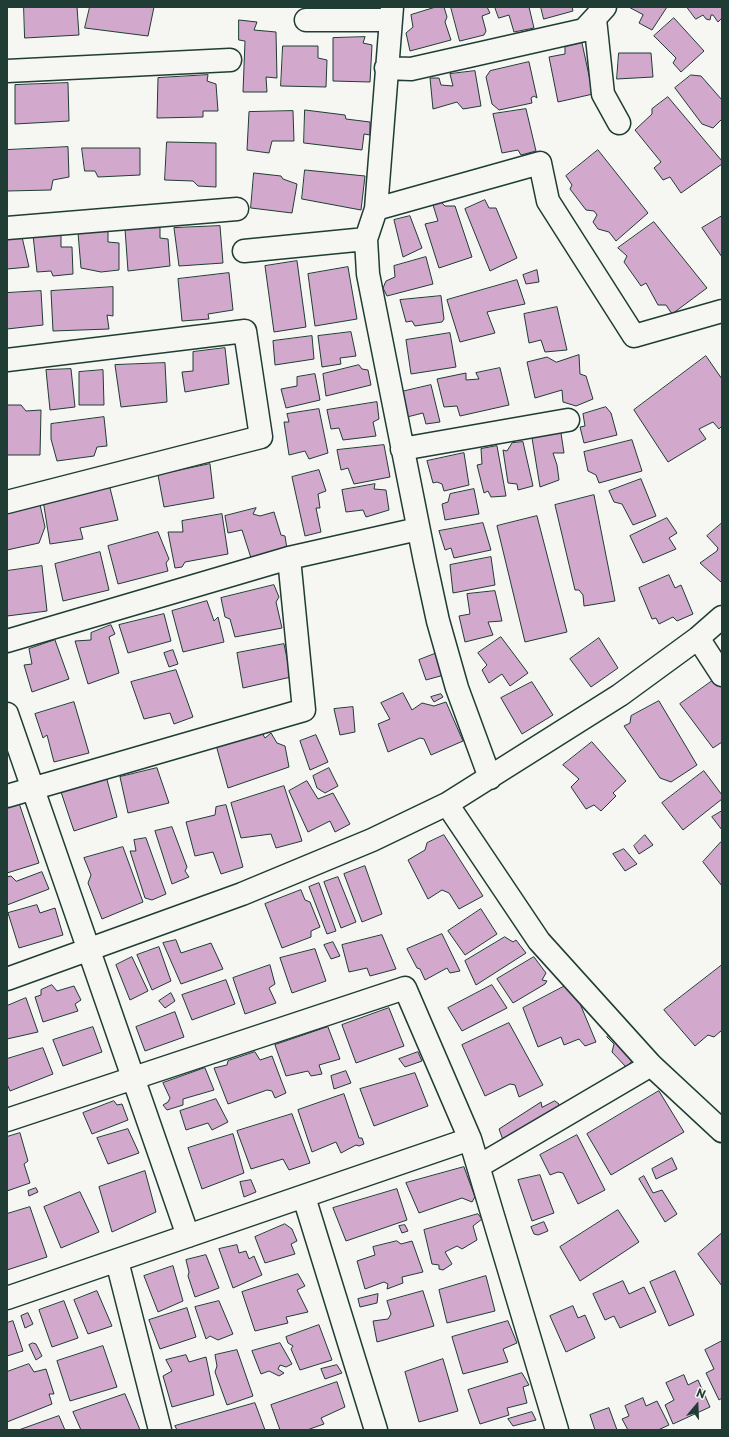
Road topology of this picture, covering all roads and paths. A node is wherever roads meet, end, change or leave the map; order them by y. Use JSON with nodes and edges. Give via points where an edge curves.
{"nodes":[{"id":1,"x":600,"y":13,"type":"edge"},
{"id":2,"x":391,"y":14,"type":"edge"},
{"id":3,"x":306,"y":20,"type":"dead end"},
{"id":4,"x":230,"y":60,"type":"dead end"},
{"id":5,"x":386,"y":68,"type":"junction"},
{"id":6,"x":7,"y":71,"type":"edge"},
{"id":7,"x":619,"y":123,"type":"dead end"},
{"id":8,"x":376,"y":209,"type":"junction"},
{"id":9,"x":237,"y":210,"type":"dead end"},
{"id":10,"x":7,"y":228,"type":"edge"},
{"id":11,"x":366,"y":239,"type":"junction"},
{"id":12,"x":244,"y":251,"type":"dead end"},
{"id":13,"x":722,"y":311,"type":"edge"},
{"id":14,"x":7,"y":360,"type":"edge"},
{"id":15,"x":568,"y":420,"type":"dead end"},
{"id":16,"x":402,"y":449,"type":"junction"},
{"id":17,"x":7,"y":502,"type":"edge"},
{"id":18,"x":418,"y":529,"type":"junction"},
{"id":19,"x":289,"y":558,"type":"junction"},
{"id":20,"x":722,"y":617,"type":"edge"},
{"id":21,"x":698,"y":638,"type":"junction"},
{"id":22,"x":7,"y":641,"type":"edge"},
{"id":23,"x":722,"y":675,"type":"edge"},
{"id":24,"x":7,"y":714,"type":"edge"},
{"id":25,"x":490,"y":778,"type":"junction"},
{"id":26,"x":32,"y":788,"type":"junction"},
{"id":27,"x":7,"y":796,"type":"edge"},
{"id":28,"x":447,"y":804,"type":"junction"},
{"id":29,"x":88,"y":950,"type":"junction"},
{"id":30,"x":7,"y":979,"type":"edge"},
{"id":31,"x":652,"y":1064,"type":"junction"},
{"id":32,"x":132,"y":1078,"type":"junction"},
{"id":33,"x":7,"y":1120,"type":"edge"},
{"id":34,"x":722,"y":1131,"type":"edge"},
{"id":35,"x":470,"y":1139,"type":"junction"},
{"id":36,"x":479,"y":1166,"type":"junction"},
{"id":37,"x":304,"y":1197,"type":"junction"},
{"id":38,"x":188,"y":1236,"type":"junction"},
{"id":39,"x":117,"y":1261,"type":"junction"},
{"id":40,"x":7,"y":1298,"type":"edge"},
{"id":41,"x":160,"y":1430,"type":"edge"},
{"id":42,"x":376,"y":1430,"type":"edge"},
{"id":43,"x":557,"y":1430,"type":"edge"}],
"edges":[{"from":1,"to":5,"type":"street","via":[[584,30],[411,69]]},
{"from":1,"to":7,"type":"street","via":[[602,94]]},
{"from":2,"to":3,"type":"street"},
{"from":2,"to":5,"type":"street"},
{"from":4,"to":6,"type":"street"},
{"from":5,"to":8,"type":"street"},
{"from":8,"to":11,"type":"street"},
{"from":8,"to":13,"type":"street","via":[[540,163],[548,201],[634,336]]},
{"from":9,"to":10,"type":"street"},
{"from":11,"to":12,"type":"street"},
{"from":11,"to":16,"type":"street","via":[[368,274]]},
{"from":14,"to":17,"type":"street","via":[[245,331],[261,437]]},
{"from":15,"to":16,"type":"street"},
{"from":16,"to":18,"type":"street"},
{"from":18,"to":19,"type":"street"},
{"from":18,"to":25,"type":"street","via":[[438,621],[457,688]]},
{"from":19,"to":22,"type":"street"},
{"from":19,"to":26,"type":"street","via":[[304,710]]},
{"from":20,"to":21,"type":"street"},
{"from":21,"to":23,"type":"street"},
{"from":21,"to":25,"type":"street","via":[[620,695]]},
{"from":24,"to":26,"type":"street"},
{"from":25,"to":28,"type":"street"},
{"from":26,"to":27,"type":"street"},
{"from":26,"to":29,"type":"street"},
{"from":28,"to":29,"type":"street","via":[[372,840],[242,894]]},
{"from":28,"to":31,"type":"street","via":[[539,941]]},
{"from":29,"to":30,"type":"street"},
{"from":29,"to":32,"type":"street"},
{"from":31,"to":34,"type":"street"},
{"from":31,"to":36,"type":"street"},
{"from":32,"to":33,"type":"street"},
{"from":32,"to":35,"type":"street","via":[[405,988]]},
{"from":32,"to":38,"type":"street"},
{"from":35,"to":36,"type":"street"},
{"from":35,"to":37,"type":"street"},
{"from":36,"to":43,"type":"street"},
{"from":37,"to":38,"type":"street"},
{"from":37,"to":42,"type":"street"},
{"from":38,"to":39,"type":"street"},
{"from":39,"to":40,"type":"street"},
{"from":39,"to":41,"type":"street"}]}
